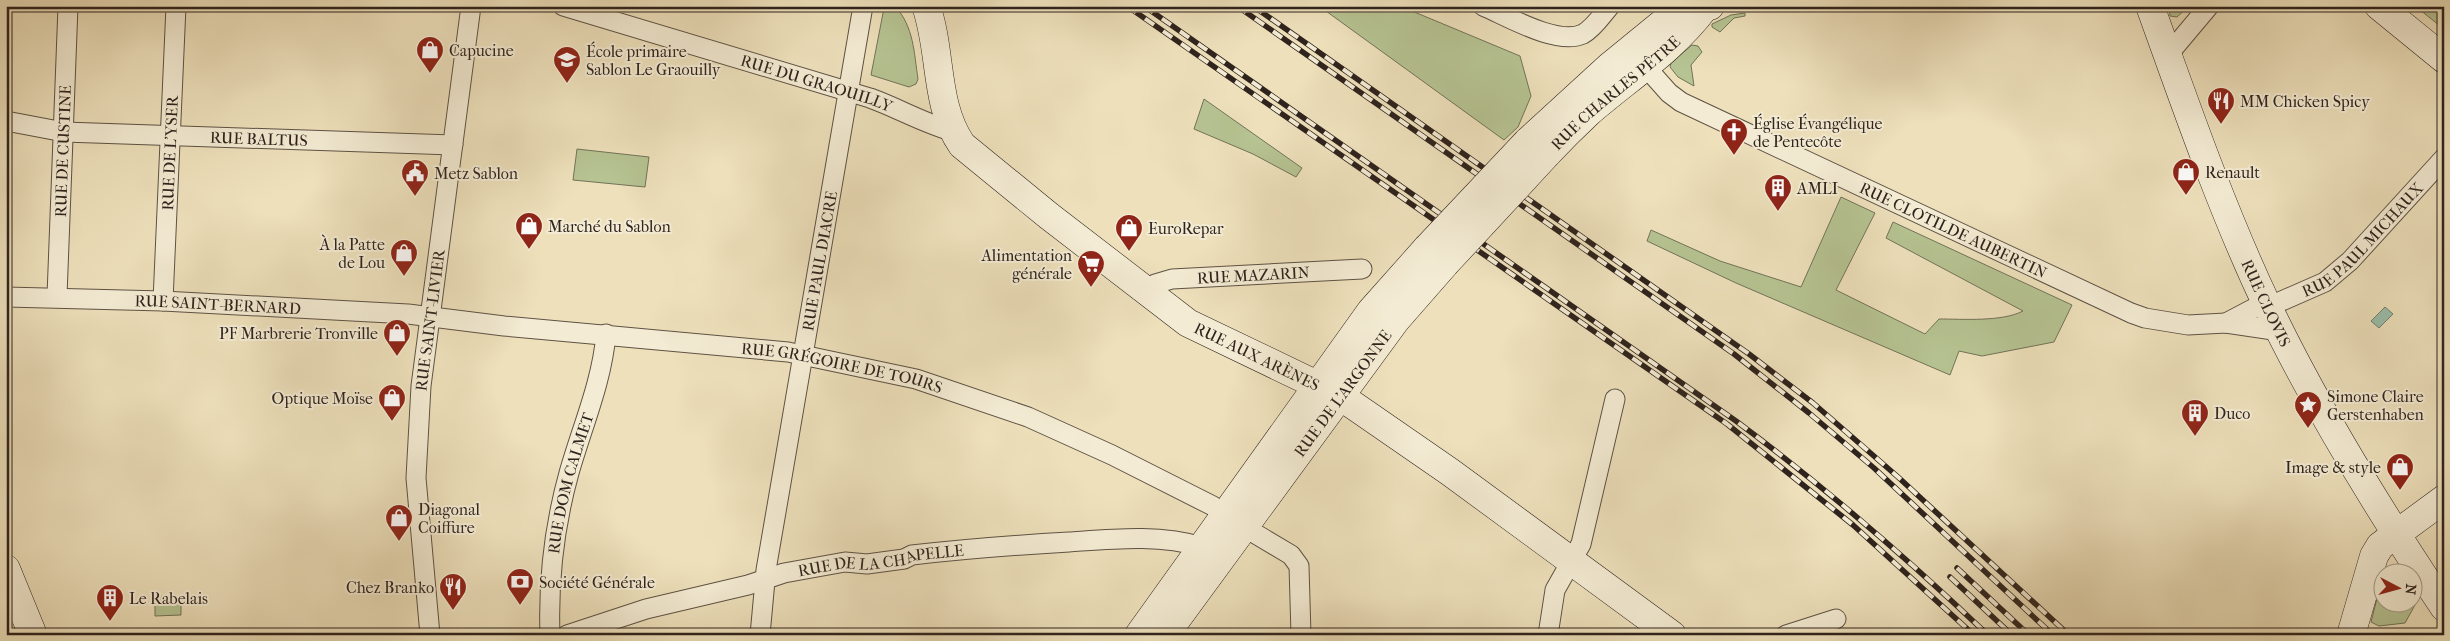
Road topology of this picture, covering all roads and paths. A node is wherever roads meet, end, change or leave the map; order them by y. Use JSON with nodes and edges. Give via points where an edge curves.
{"nodes":[{"id":1,"x":68,"y":6,"type":"edge"},
{"id":2,"x":176,"y":6,"type":"edge"},
{"id":3,"x":471,"y":6,"type":"edge"},
{"id":4,"x":563,"y":6,"type":"edge"},
{"id":5,"x":862,"y":6,"type":"edge"},
{"id":6,"x":1483,"y":6,"type":"edge"},
{"id":7,"x":1610,"y":6,"type":"edge"},
{"id":8,"x":1706,"y":6,"type":"edge"},
{"id":9,"x":2209,"y":6,"type":"edge"},
{"id":10,"x":2379,"y":6,"type":"edge"},
{"id":11,"x":924,"y":9,"type":"edge"},
{"id":12,"x":2156,"y":13,"type":"edge"},
{"id":13,"x":2167,"y":56,"type":"junction"},
{"id":14,"x":1637,"y":58,"type":"junction"},
{"id":15,"x":2444,"y":59,"type":"edge"},
{"id":16,"x":848,"y":91,"type":"junction"},
{"id":17,"x":6,"y":121,"type":"edge"},
{"id":18,"x":952,"y":131,"type":"junction"},
{"id":19,"x":64,"y":132,"type":"junction"},
{"id":20,"x":169,"y":135,"type":"junction"},
{"id":21,"x":453,"y":145,"type":"junction"},
{"id":22,"x":2444,"y":158,"type":"edge"},
{"id":23,"x":1436,"y":256,"type":"joint"},
{"id":24,"x":1362,"y":269,"type":"dead end"},
{"id":25,"x":1148,"y":291,"type":"junction"},
{"id":26,"x":57,"y":296,"type":"junction"},
{"id":27,"x":6,"y":297,"type":"edge"},
{"id":28,"x":163,"y":301,"type":"junction"},
{"id":29,"x":2267,"y":305,"type":"junction"},
{"id":30,"x":430,"y":318,"type":"junction"},
{"id":31,"x":2226,"y":323,"type":"junction"},
{"id":32,"x":2280,"y":332,"type":"junction"},
{"id":33,"x":606,"y":334,"type":"junction"},
{"id":34,"x":802,"y":355,"type":"junction"},
{"id":35,"x":1328,"y":391,"type":"junction"},
{"id":36,"x":1615,"y":399,"type":"dead end"},
{"id":37,"x":2444,"y":499,"type":"edge"},
{"id":38,"x":1235,"y":521,"type":"junction"},
{"id":39,"x":2396,"y":534,"type":"junction"},
{"id":40,"x":1202,"y":547,"type":"junction"},
{"id":41,"x":1572,"y":561,"type":"junction"},
{"id":42,"x":6,"y":569,"type":"edge"},
{"id":43,"x":765,"y":579,"type":"junction"},
{"id":44,"x":2444,"y":607,"type":"edge"},
{"id":45,"x":1836,"y":619,"type":"dead end"},
{"id":46,"x":33,"y":635,"type":"edge"},
{"id":47,"x":430,"y":635,"type":"edge"},
{"id":48,"x":550,"y":635,"type":"edge"},
{"id":49,"x":567,"y":635,"type":"edge"},
{"id":50,"x":760,"y":635,"type":"edge"},
{"id":51,"x":1139,"y":635,"type":"edge"},
{"id":52,"x":1166,"y":635,"type":"edge"},
{"id":53,"x":1301,"y":635,"type":"edge"},
{"id":54,"x":1548,"y":635,"type":"edge"},
{"id":55,"x":1672,"y":635,"type":"edge"},
{"id":56,"x":1786,"y":635,"type":"edge"},
{"id":57,"x":2351,"y":635,"type":"edge"}],
"edges":[{"from":1,"to":19,"type":"street","name":"RUE DE CUSTINE"},
{"from":2,"to":20,"type":"street","name":"RUE DE L'YSER"},
{"from":3,"to":21,"type":"street","name":"RUE SAINT-LIVIER"},
{"from":4,"to":16,"type":"street","name":"RUE DU GRAOUILLY"},
{"from":5,"to":16,"type":"street","name":"RUE PAUL DIACRE"},
{"from":6,"to":7,"type":"street","via":[[1563,37],[1589,30]]},
{"from":8,"to":14,"type":"main road","name":"RUE CHARLES PÊTRE","via":[[1695,20]]},
{"from":9,"to":13,"type":"street"},
{"from":10,"to":15,"type":"main road"},
{"from":11,"to":18,"type":"main road","name":"RUE AUX ARÈNES","via":[[936,41]]},
{"from":12,"to":13,"type":"main road","name":"RUE CLOVIS"},
{"from":13,"to":29,"type":"main road","name":"RUE CLOVIS"},
{"from":14,"to":23,"type":"main road","name":"RUE CHARLES PÊTRE","bridge":true,"via":[[1587,114],[1537,148]]},
{"from":14,"to":31,"type":"street","name":"RUE CLOTILDE AUBERTIN","via":[[1681,102],[2132,313],[2188,326]]},
{"from":16,"to":18,"type":"street","name":"RUE DU GRAOUILLY"},
{"from":16,"to":34,"type":"street","name":"RUE PAUL DIACRE"},
{"from":17,"to":19,"type":"street","name":"RUE BALTUS"},
{"from":18,"to":25,"type":"main road","name":"RUE AUX ARÈNES","via":[[962,145]]},
{"from":19,"to":20,"type":"street","name":"RUE BALTUS"},
{"from":19,"to":26,"type":"street","name":"RUE DE CUSTINE"},
{"from":20,"to":21,"type":"street","name":"RUE BALTUS"},
{"from":20,"to":28,"type":"street","name":"RUE DE L'YSER"},
{"from":21,"to":30,"type":"street","name":"RUE SAINT-LIVIER"},
{"from":22,"to":29,"type":"street","name":"RUE PAUL MICHAUX","via":[[2350,261],[2325,282]]},
{"from":23,"to":35,"type":"main road","name":"RUE DE L'ARGONNE","via":[[1400,315]]},
{"from":24,"to":25,"type":"street","name":"RUE MAZARIN","via":[[1172,279],[1155,284]]},
{"from":25,"to":35,"type":"main road","name":"RUE AUX ARÈNES","via":[[1198,329]]},
{"from":26,"to":27,"type":"street","name":"RUE SAINT-BERNARD"},
{"from":26,"to":28,"type":"street","name":"RUE SAINT-BERNARD"},
{"from":28,"to":30,"type":"street","name":"RUE SAINT-BERNARD","via":[[408,314]]},
{"from":29,"to":31,"type":"street","name":"RUE CLOTILDE AUBERTIN"},
{"from":29,"to":32,"type":"main road","name":"RUE CLOVIS"},
{"from":30,"to":33,"type":"street","name":"RUE GRÉGOIRE DE TOURS"},
{"from":30,"to":47,"type":"street","name":"RUE SAINT-LIVIER","via":[[421,386],[416,478]]},
{"from":31,"to":32,"type":"street","name":"RUE CLOTILDE AUBERTIN"},
{"from":32,"to":39,"type":"main road","name":"RUE CLOVIS","via":[[2340,442]]},
{"from":33,"to":34,"type":"street","name":"RUE GRÉGOIRE DE TOURS"},
{"from":33,"to":48,"type":"street","name":"RUE DOM CALMET","via":[[593,398],[559,511],[550,562]]},
{"from":34,"to":38,"type":"street","name":"RUE GRÉGOIRE DE TOURS","via":[[916,379],[1028,417],[1214,506]]},
{"from":34,"to":43,"type":"street","name":"RUE PAUL DIACRE"},
{"from":35,"to":38,"type":"main road","name":"RUE DE L'ARGONNE"},
{"from":35,"to":41,"type":"main road","name":"RUE AUX ARÈNES","via":[[1450,472]]},
{"from":36,"to":41,"type":"street","via":[[1581,544]]},
{"from":37,"to":39,"type":"main road"},
{"from":38,"to":40,"type":"main road"},
{"from":38,"to":52,"type":"main road"},
{"from":38,"to":53,"type":"street","name":"RUE GRÉGOIRE DE TOURS","via":[[1291,556],[1299,566]]},
{"from":39,"to":44,"type":"main road","name":"RUE CLOVIS"},
{"from":39,"to":57,"type":"main road","via":[[2380,546],[2374,556]]},
{"from":40,"to":43,"type":"street","name":"RUE DE LA CHAPELLE","via":[[1168,539],[986,546],[866,564],[844,562]]},
{"from":40,"to":51,"type":"main road"},
{"from":41,"to":54,"type":"street","via":[[1555,590]]},
{"from":41,"to":55,"type":"main road","name":"RUE AUX ARÈNES"},
{"from":42,"to":46,"type":"main road"},
{"from":43,"to":49,"type":"street","name":"RUE DE LA CHAPELLE","via":[[646,609]]},
{"from":43,"to":50,"type":"street","name":"RUE PAUL DIACRE"},
{"from":45,"to":56,"type":"street"}]}
